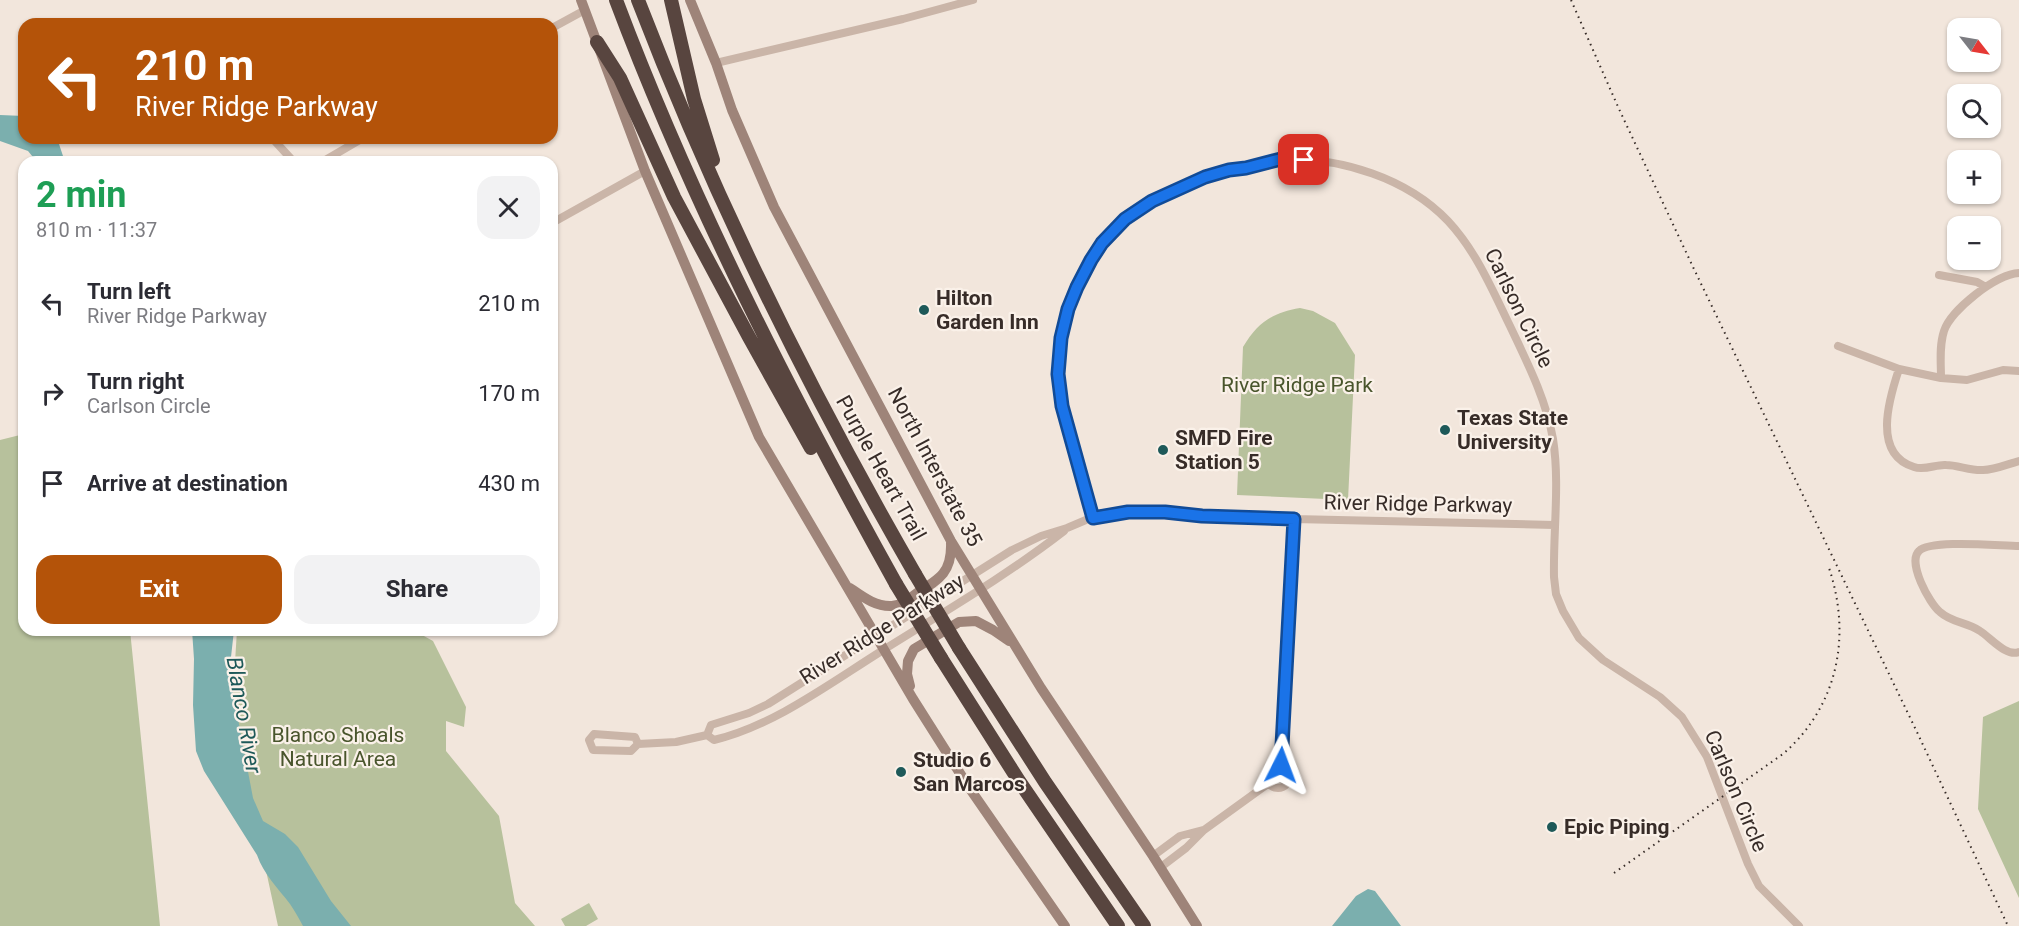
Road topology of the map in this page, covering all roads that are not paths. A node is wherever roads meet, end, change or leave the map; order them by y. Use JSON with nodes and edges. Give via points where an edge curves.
{"nodes":[{"id":1,"x":616,"y":0,"type":"edge"},
{"id":2,"x":638,"y":0,"type":"edge"},
{"id":3,"x":671,"y":0,"type":"edge"},
{"id":4,"x":690,"y":0,"type":"edge"},
{"id":5,"x":973,"y":0,"type":"edge"},
{"id":6,"x":583,"y":5,"type":"edge"},
{"id":7,"x":558,"y":24,"type":"edge"},
{"id":8,"x":597,"y":42,"type":"junction"},
{"id":9,"x":716,"y":63,"type":"junction"},
{"id":10,"x":278,"y":144,"type":"edge"},
{"id":11,"x":353,"y":144,"type":"edge"},
{"id":12,"x":288,"y":156,"type":"edge"},
{"id":13,"x":332,"y":156,"type":"edge"},
{"id":14,"x":645,"y":171,"type":"junction"},
{"id":15,"x":558,"y":220,"type":"edge"},
{"id":16,"x":735,"y":225,"type":"junction"},
{"id":17,"x":2019,"y":273,"type":"edge"},
{"id":18,"x":1939,"y":275,"type":"dead end"},
{"id":19,"x":1984,"y":286,"type":"junction"},
{"id":20,"x":1838,"y":346,"type":"dead end"},
{"id":21,"x":1899,"y":369,"type":"junction"},
{"id":22,"x":2019,"y":371,"type":"edge"},
{"id":23,"x":1941,"y":378,"type":"junction"},
{"id":24,"x":2019,"y":461,"type":"edge"},
{"id":25,"x":1093,"y":518,"type":"junction"},
{"id":26,"x":1294,"y":519,"type":"junction"},
{"id":27,"x":1554,"y":525,"type":"junction"},
{"id":28,"x":1067,"y":528,"type":"junction"},
{"id":29,"x":951,"y":542,"type":"junction"},
{"id":30,"x":2019,"y":546,"type":"edge"},
{"id":31,"x":973,"y":576,"type":"junction"},
{"id":32,"x":896,"y":584,"type":"junction"},
{"id":33,"x":848,"y":586,"type":"junction"},
{"id":34,"x":980,"y":589,"type":"junction"},
{"id":35,"x":877,"y":636,"type":"junction"},
{"id":36,"x":1012,"y":643,"type":"junction"},
{"id":37,"x":884,"y":649,"type":"junction"},
{"id":38,"x":2019,"y":652,"type":"edge"},
{"id":39,"x":913,"y":699,"type":"junction"},
{"id":40,"x":707,"y":735,"type":"junction"},
{"id":41,"x":638,"y":744,"type":"junction"},
{"id":42,"x":1281,"y":765,"type":"junction"},
{"id":43,"x":1269,"y":783,"type":"junction"},
{"id":44,"x":1204,"y":830,"type":"junction"},
{"id":45,"x":1154,"y":856,"type":"junction"},
{"id":46,"x":1161,"y":867,"type":"junction"},
{"id":47,"x":1065,"y":926,"type":"edge"},
{"id":48,"x":1118,"y":926,"type":"edge"},
{"id":49,"x":1144,"y":926,"type":"edge"},
{"id":50,"x":1197,"y":926,"type":"edge"},
{"id":51,"x":1799,"y":926,"type":"edge"}],
"edges":[{"from":1,"to":32,"type":"highway","name":"Purple Heart Trail","via":[[699,198],[759,325]]},
{"from":2,"to":16,"type":"highway","name":"Purple Heart Trail"},
{"from":3,"to":16,"type":"highway","via":[[694,99]]},
{"from":4,"to":9,"type":"main road","name":"North Interstate 35"},
{"from":5,"to":9,"type":"street"},
{"from":6,"to":7,"type":"street"},
{"from":6,"to":8,"type":"main road"},
{"from":8,"to":14,"type":"main road"},
{"from":8,"to":32,"type":"highway","via":[[620,78],[674,197],[749,338],[840,499]]},
{"from":9,"to":29,"type":"main road","name":"North Interstate 35","via":[[774,207]]},
{"from":10,"to":12,"type":"street"},
{"from":11,"to":13,"type":"street"},
{"from":14,"to":15,"type":"street"},
{"from":14,"to":33,"type":"main road","via":[[759,437]]},
{"from":16,"to":49,"type":"highway","name":"Purple Heart Trail","bridge":true,"via":[[826,413],[915,574],[1045,782]]},
{"from":17,"to":19,"type":"street"},
{"from":18,"to":19,"type":"street"},
{"from":19,"to":23,"type":"street","via":[[1945,328]]},
{"from":20,"to":21,"type":"street"},
{"from":21,"to":23,"type":"street"},
{"from":21,"to":24,"type":"street","via":[[1886,423],[1892,450],[1903,462],[1916,468],[1946,464],[1984,471]]},
{"from":22,"to":23,"type":"street","via":[[2003,370],[1967,380]]},
{"from":25,"to":26,"type":"street","name":"River Ridge Parkway","via":[[1128,512],[1165,512]]},
{"from":25,"to":27,"type":"street","name":"Carlson Circle","via":[[1062,406],[1058,374],[1068,309],[1084,273],[1102,243],[1125,219],[1152,201],[1213,174],[1281,159],[1336,164],[1373,173],[1419,198],[1447,221],[1474,255],[1544,402],[1553,440]]},
{"from":25,"to":28,"type":"street","name":"River Ridge Parkway"},
{"from":26,"to":27,"type":"street","name":"River Ridge Parkway"},
{"from":26,"to":42,"type":"street"},
{"from":27,"to":51,"type":"street","name":"Carlson Circle","via":[[1556,594],[1579,638],[1682,717],[1707,757],[1759,886]]},
{"from":28,"to":31,"type":"street","name":"River Ridge Parkway","via":[[1012,550]]},
{"from":28,"to":34,"type":"street","name":"River Ridge Parkway","via":[[1021,564]]},
{"from":29,"to":31,"type":"main road","name":"North Interstate 35"},
{"from":29,"to":33,"type":"main road","via":[[951,556],[940,579],[901,604],[871,602]]},
{"from":30,"to":38,"type":"street","via":[[1937,544],[1920,549],[1915,556],[1919,579],[1937,610],[1950,620],[1967,623],[2007,651]]},
{"from":31,"to":34,"type":"main road","name":"North Interstate 35"},
{"from":31,"to":35,"type":"street","name":"River Ridge Parkway"},
{"from":32,"to":48,"type":"highway","name":"Purple Heart Trail","bridge":true,"via":[[1025,791]]},
{"from":33,"to":35,"type":"main road"},
{"from":34,"to":36,"type":"main road","name":"North Interstate 35"},
{"from":34,"to":37,"type":"street","name":"River Ridge Parkway"},
{"from":35,"to":37,"type":"main road"},
{"from":35,"to":40,"type":"street","name":"River Ridge Parkway","via":[[768,704],[711,725]]},
{"from":36,"to":39,"type":"main road","via":[[976,621],[959,621],[914,649],[907,674]]},
{"from":36,"to":45,"type":"main road","name":"North Interstate 35"},
{"from":37,"to":39,"type":"main road"},
{"from":37,"to":40,"type":"street","name":"River Ridge Parkway","via":[[760,724],[714,740]]},
{"from":39,"to":47,"type":"main road"},
{"from":40,"to":41,"type":"street","name":"River Ridge Parkway"},
{"from":41,"to":41,"type":"street","name":"River Ridge Parkway","via":[[635,737],[621,735],[594,734],[589,740],[593,750],[631,751]]},
{"from":42,"to":43,"type":"street","via":[[1269,770]]},
{"from":42,"to":43,"type":"street","via":[[1289,771],[1289,781],[1281,788]]},
{"from":43,"to":44,"type":"street"},
{"from":44,"to":45,"type":"street","via":[[1180,836]]},
{"from":44,"to":46,"type":"street"},
{"from":45,"to":46,"type":"main road","name":"North Interstate 35"},
{"from":46,"to":50,"type":"main road","name":"North Interstate 35"}]}
